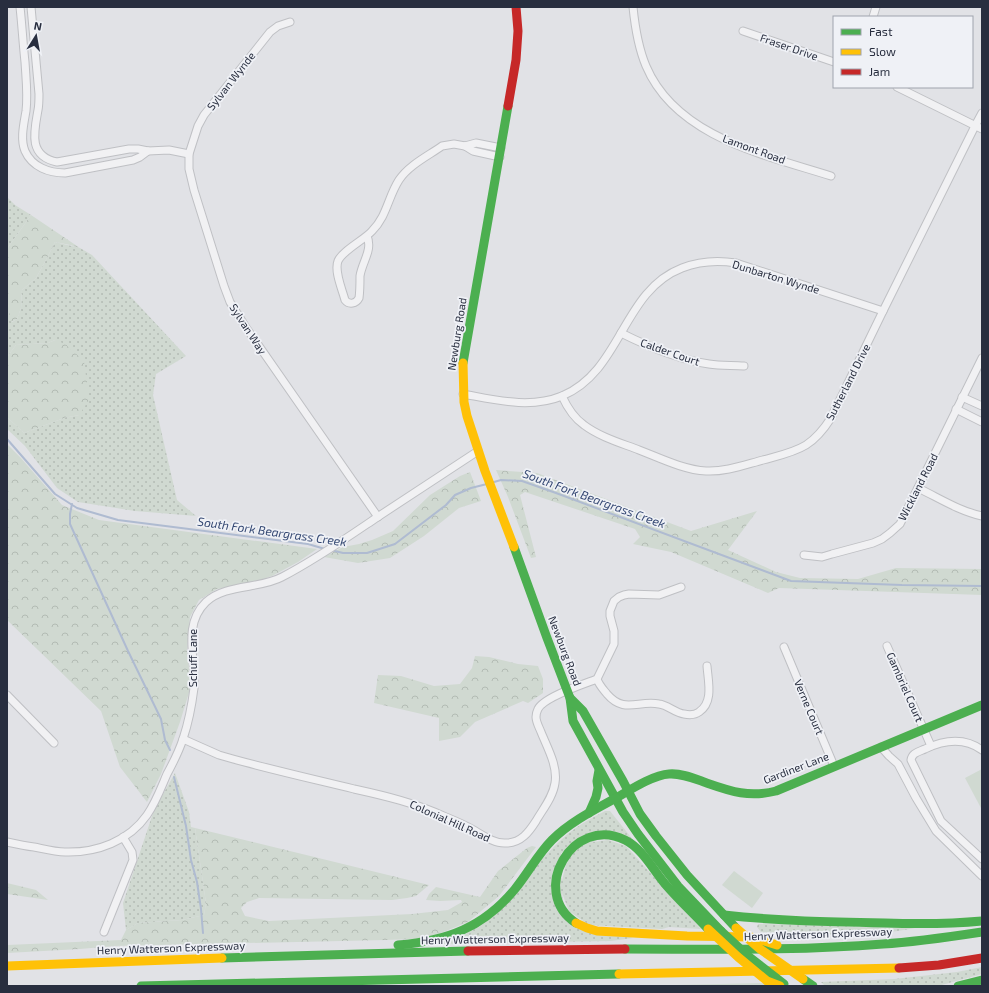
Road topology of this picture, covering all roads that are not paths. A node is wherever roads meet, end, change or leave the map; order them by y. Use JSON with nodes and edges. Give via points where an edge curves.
{"nodes":[{"id":1,"x":20,"y":7,"type":"edge"},
{"id":2,"x":31,"y":7,"type":"edge"},
{"id":3,"x":516,"y":7,"type":"edge"},
{"id":4,"x":633,"y":7,"type":"edge"},
{"id":5,"x":290,"y":22,"type":"dead end"},
{"id":6,"x":743,"y":31,"type":"dead end"},
{"id":7,"x":833,"y":62,"type":"edge"},
{"id":8,"x":899,"y":88,"type":"edge"},
{"id":9,"x":982,"y":113,"type":"edge"},
{"id":10,"x":24,"y":126,"type":"junction"},
{"id":11,"x":975,"y":126,"type":"junction"},
{"id":12,"x":35,"y":127,"type":"junction"},
{"id":13,"x":982,"y":129,"type":"edge"},
{"id":14,"x":148,"y":151,"type":"junction"},
{"id":15,"x":500,"y":152,"type":"junction"},
{"id":16,"x":189,"y":154,"type":"junction"},
{"id":17,"x":831,"y":176,"type":"dead end"},
{"id":18,"x":367,"y":236,"type":"junction"},
{"id":19,"x":883,"y":311,"type":"junction"},
{"id":20,"x":622,"y":333,"type":"junction"},
{"id":21,"x":982,"y":358,"type":"edge"},
{"id":22,"x":744,"y":366,"type":"dead end"},
{"id":23,"x":464,"y":394,"type":"junction"},
{"id":24,"x":562,"y":396,"type":"junction"},
{"id":25,"x":962,"y":396,"type":"junction"},
{"id":26,"x":982,"y":406,"type":"edge"},
{"id":27,"x":956,"y":409,"type":"junction"},
{"id":28,"x":982,"y":422,"type":"edge"},
{"id":29,"x":478,"y":451,"type":"junction"},
{"id":30,"x":918,"y":488,"type":"junction"},
{"id":31,"x":982,"y":516,"type":"edge"},
{"id":32,"x":378,"y":517,"type":"junction"},
{"id":33,"x":804,"y":555,"type":"dead end"},
{"id":34,"x":681,"y":587,"type":"dead end"},
{"id":35,"x":887,"y":646,"type":"dead end"},
{"id":36,"x":784,"y":647,"type":"dead end"},
{"id":37,"x":707,"y":666,"type":"dead end"},
{"id":38,"x":597,"y":679,"type":"junction"},
{"id":39,"x":569,"y":694,"type":"junction"},
{"id":40,"x":7,"y":695,"type":"edge"},
{"id":41,"x":982,"y":704,"type":"edge"},
{"id":42,"x":924,"y":729,"type":"junction"},
{"id":43,"x":183,"y":739,"type":"junction"},
{"id":44,"x":54,"y":743,"type":"dead end"},
{"id":45,"x":931,"y":746,"type":"junction"},
{"id":46,"x":881,"y":747,"type":"junction"},
{"id":47,"x":982,"y":750,"type":"edge"},
{"id":48,"x":834,"y":766,"type":"junction"},
{"id":49,"x":599,"y":770,"type":"junction"},
{"id":50,"x":628,"y":791,"type":"junction"},
{"id":51,"x":616,"y":798,"type":"junction"},
{"id":52,"x":589,"y":813,"type":"junction"},
{"id":53,"x":123,"y":837,"type":"junction"},
{"id":54,"x":7,"y":842,"type":"edge"},
{"id":55,"x":982,"y":859,"type":"edge"},
{"id":56,"x":982,"y":876,"type":"edge"},
{"id":57,"x":724,"y":916,"type":"junction"},
{"id":58,"x":982,"y":921,"type":"edge"},
{"id":59,"x":104,"y":932,"type":"dead end"},
{"id":60,"x":982,"y":932,"type":"edge"},
{"id":61,"x":789,"y":948,"type":"junction"},
{"id":62,"x":323,"y":955,"type":"junction"},
{"id":63,"x":982,"y":958,"type":"edge"},
{"id":64,"x":7,"y":966,"type":"edge"},
{"id":65,"x":431,"y":979,"type":"junction"},
{"id":66,"x":982,"y":980,"type":"edge"},
{"id":67,"x":141,"y":986,"type":"edge"},
{"id":68,"x":457,"y":986,"type":"edge"},
{"id":69,"x":780,"y":986,"type":"edge"},
{"id":70,"x":786,"y":986,"type":"edge"},
{"id":71,"x":813,"y":986,"type":"edge"},
{"id":72,"x":958,"y":986,"type":"edge"}],
"edges":[{"from":1,"to":10,"type":"street","via":[[27,88]]},
{"from":2,"to":12,"type":"street","via":[[39,94]]},
{"from":3,"to":15,"type":"main road","name":"Newburg Road","via":[[516,60]]},
{"from":4,"to":17,"type":"street","name":"Lamont Road","via":[[639,46],[646,67],[656,84],[679,110],[699,125],[733,144]]},
{"from":5,"to":16,"type":"street","name":"Sylvan Wynde","via":[[270,32],[204,115]]},
{"from":6,"to":7,"type":"street","name":"Fraser Drive"},
{"from":8,"to":11,"type":"street"},
{"from":9,"to":11,"type":"street","name":"Sutherland Drive"},
{"from":10,"to":12,"type":"street"},
{"from":10,"to":14,"type":"street","via":[[24,149],[37,166],[50,172],[65,173],[133,160]]},
{"from":11,"to":13,"type":"street"},
{"from":11,"to":19,"type":"street","name":"Sutherland Drive"},
{"from":12,"to":14,"type":"street","via":[[34,137],[39,152],[47,159],[57,162],[129,149]]},
{"from":14,"to":16,"type":"street","via":[[169,150]]},
{"from":15,"to":18,"type":"street","via":[[476,143],[465,146],[442,146],[411,168],[398,181],[379,224]]},
{"from":15,"to":23,"type":"main road","name":"Newburg Road","via":[[463,360]]},
{"from":16,"to":32,"type":"street","name":"Sylvan Way","via":[[189,169],[194,190],[230,302]]},
{"from":18,"to":18,"type":"street","via":[[345,252],[337,262],[345,300],[350,304],[359,298],[360,276],[369,246]]},
{"from":19,"to":20,"type":"street","name":"Dunbarton Wynde","via":[[746,266],[707,262],[679,269],[662,278],[642,299]]},
{"from":19,"to":24,"type":"street","name":"Sutherland Drive","via":[[831,418],[816,438],[794,451],[723,470],[704,471],[681,466],[597,433],[578,420]]},
{"from":20,"to":22,"type":"street","name":"Calder Court","via":[[693,361],[711,365]]},
{"from":20,"to":24,"type":"street","name":"Dunbarton Wynde","via":[[595,373],[583,384]]},
{"from":21,"to":25,"type":"street","name":"Wickland Road"},
{"from":23,"to":24,"type":"street","name":"Dunbarton Wynde","via":[[512,403],[549,400]]},
{"from":23,"to":29,"type":"main road","name":"Newburg Road","via":[[467,416]]},
{"from":25,"to":26,"type":"street"},
{"from":25,"to":27,"type":"street","name":"Wickland Road"},
{"from":27,"to":28,"type":"street"},
{"from":27,"to":30,"type":"street","name":"Wickland Road"},
{"from":29,"to":32,"type":"street","name":"Schuff Lane"},
{"from":29,"to":39,"type":"main road","name":"Newburg Road"},
{"from":30,"to":31,"type":"street"},
{"from":30,"to":33,"type":"street","name":"Wickland Road","via":[[900,524],[882,539],[822,557]]},
{"from":32,"to":43,"type":"street","name":"Schuff Lane","via":[[279,579],[213,597],[199,610],[193,628],[194,686]]},
{"from":34,"to":38,"type":"street","via":[[659,595],[624,594],[614,602],[610,616],[614,644]]},
{"from":35,"to":42,"type":"street","name":"Gambriel Court"},
{"from":36,"to":48,"type":"street","name":"Verne Court"},
{"from":37,"to":38,"type":"street","via":[[708,702],[701,711],[691,715],[658,703],[620,704],[612,700],[599,686]]},
{"from":38,"to":39,"type":"street"},
{"from":39,"to":43,"type":"street","name":"Colonial Hill Road","via":[[544,702],[537,710],[537,721],[553,763],[556,782],[550,799],[530,830],[512,843],[492,840],[467,826],[402,800],[233,759]]},
{"from":39,"to":49,"type":"main road","name":"Newburg Road","via":[[572,721]]},
{"from":39,"to":50,"type":"main road","name":"Newburg Road","via":[[583,711]]},
{"from":40,"to":44,"type":"street"},
{"from":41,"to":42,"type":"main road","name":"Gardiner Lane"},
{"from":42,"to":45,"type":"street","name":"Gambriel Court"},
{"from":42,"to":46,"type":"main road","name":"Gardiner Lane"},
{"from":43,"to":53,"type":"street","name":"Schuff Lane","via":[[148,814],[138,826]]},
{"from":45,"to":47,"type":"street","via":[[955,741],[974,745]]},
{"from":45,"to":55,"type":"street","via":[[914,754],[911,760],[941,821]]},
{"from":46,"to":48,"type":"main road","name":"Gardiner Lane"},
{"from":46,"to":56,"type":"street","via":[[898,764],[936,831]]},
{"from":48,"to":50,"type":"main road","name":"Gardiner Lane","via":[[776,791],[758,795],[737,792],[671,774],[653,778]]},
{"from":49,"to":51,"type":"main road","name":"Newburg Road"},
{"from":49,"to":52,"type":"main road","via":[[596,797]]},
{"from":50,"to":51,"type":"main road","name":"Gardiner Lane"},
{"from":50,"to":57,"type":"main road","name":"Newburg Road","via":[[656,836]]},
{"from":51,"to":52,"type":"main road","name":"Gardiner Lane"},
{"from":51,"to":70,"type":"main road","name":"Newburg Road","bridge":true,"via":[[638,834],[678,886],[721,931]]},
{"from":52,"to":62,"type":"main road","name":"Gardiner Lane","via":[[552,841],[499,907],[467,928],[422,943],[340,946]]},
{"from":53,"to":54,"type":"street","name":"Schuff Lane","via":[[97,849],[75,852],[54,851]]},
{"from":53,"to":59,"type":"street","via":[[132,852],[133,860]]},
{"from":57,"to":58,"type":"main road","via":[[844,923],[932,924]]},
{"from":57,"to":71,"type":"main road","name":"Newburg Road","bridge":true,"via":[[760,950]]},
{"from":60,"to":61,"type":"main road","name":"Henry Watterson Expressway","via":[[883,945]]},
{"from":61,"to":62,"type":"main road","name":"Henry Watterson Expressway","via":[[588,949]]},
{"from":61,"to":69,"type":"main road","bridge":true,"via":[[751,937],[687,936],[604,932],[588,929],[578,925],[563,911],[557,897],[557,871],[564,856],[583,840],[599,835],[614,836],[629,842],[708,929],[738,957],[768,981]]},
{"from":62,"to":64,"type":"main road","name":"Henry Watterson Expressway"},
{"from":63,"to":65,"type":"main road","via":[[888,969]]},
{"from":65,"to":67,"type":"main road"},
{"from":65,"to":68,"type":"main road"},
{"from":66,"to":72,"type":"main road"}]}
